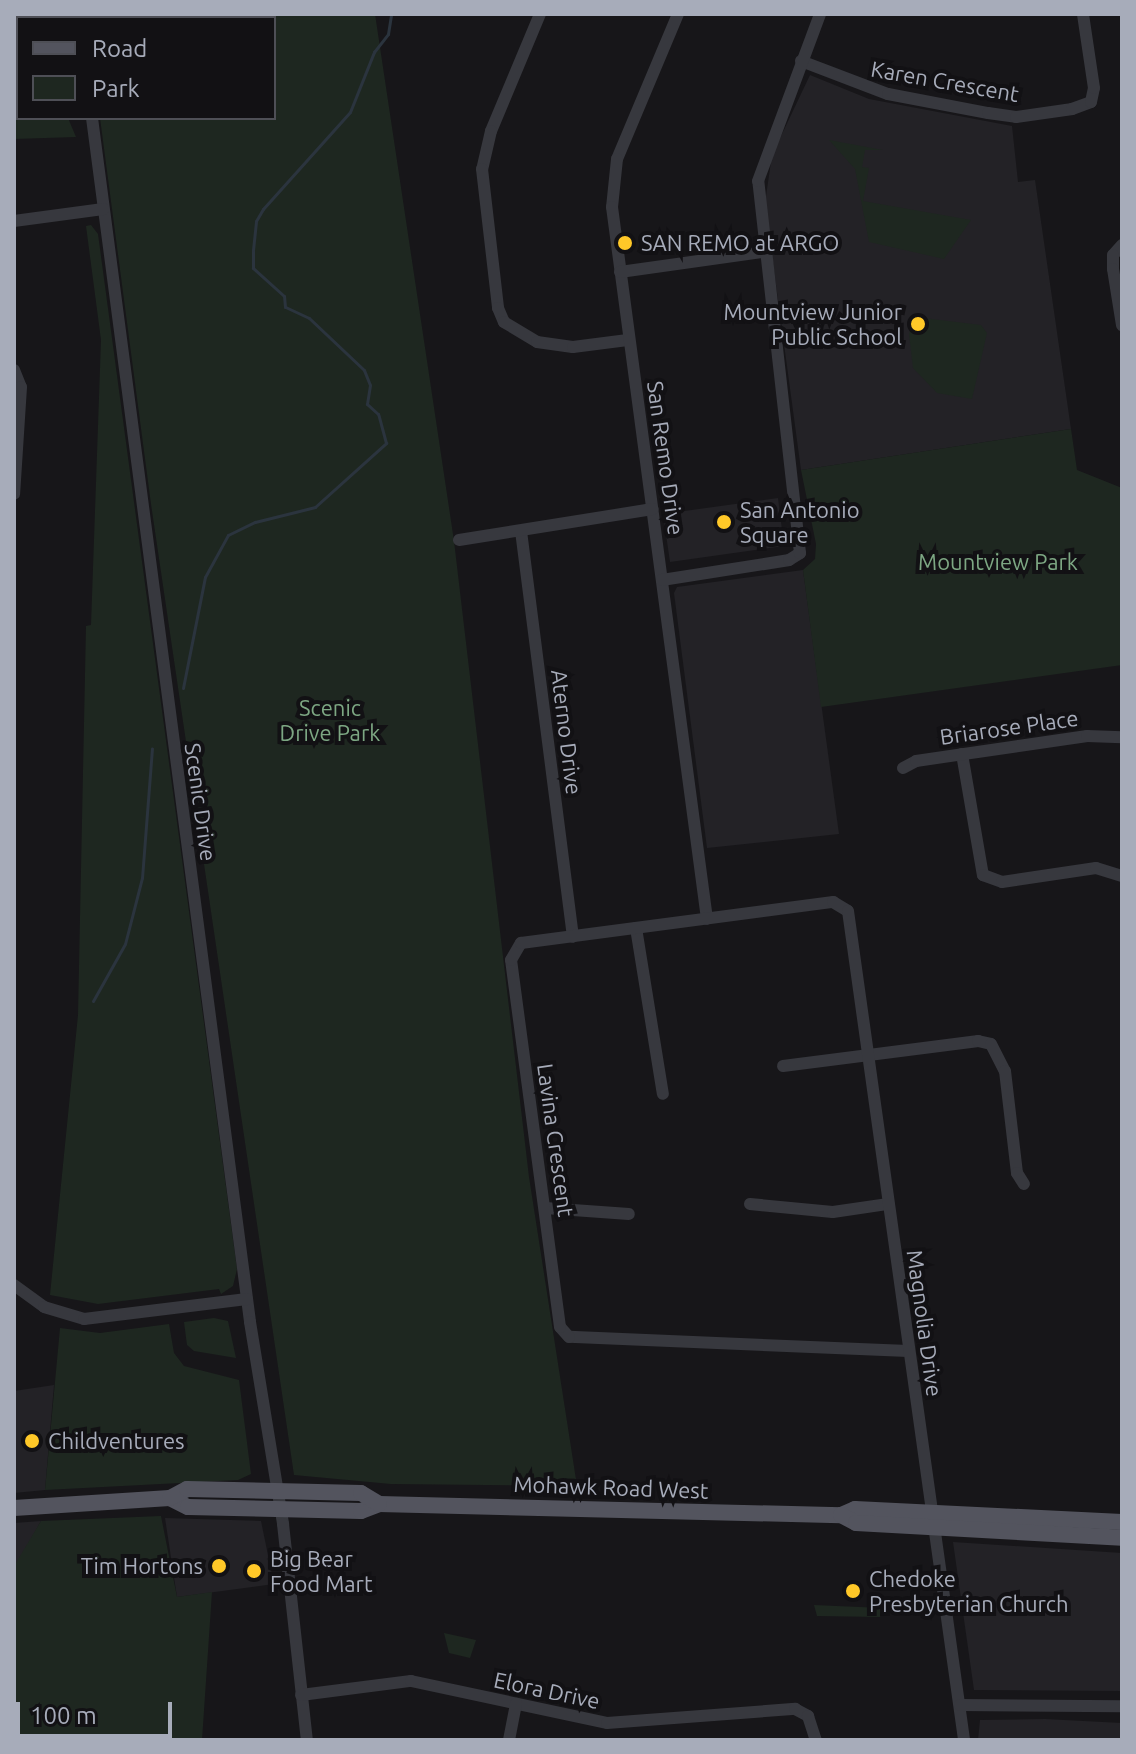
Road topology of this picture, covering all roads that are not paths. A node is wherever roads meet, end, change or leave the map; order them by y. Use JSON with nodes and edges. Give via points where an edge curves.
{"nodes":[{"id":1,"x":540,"y":14,"type":"edge"},
{"id":2,"x":678,"y":14,"type":"edge"},
{"id":3,"x":820,"y":14,"type":"edge"},
{"id":4,"x":1083,"y":14,"type":"edge"},
{"id":5,"x":801,"y":61,"type":"junction"},
{"id":6,"x":92,"y":120,"type":"edge"},
{"id":7,"x":103,"y":209,"type":"junction"},
{"id":8,"x":14,"y":221,"type":"edge"},
{"id":9,"x":1122,"y":245,"type":"edge"},
{"id":10,"x":762,"y":252,"type":"junction"},
{"id":11,"x":620,"y":272,"type":"junction"},
{"id":12,"x":1122,"y":325,"type":"edge"},
{"id":13,"x":628,"y":340,"type":"junction"},
{"id":14,"x":14,"y":370,"type":"edge"},
{"id":15,"x":14,"y":494,"type":"edge"},
{"id":16,"x":653,"y":509,"type":"junction"},
{"id":17,"x":521,"y":531,"type":"junction"},
{"id":18,"x":459,"y":540,"type":"dead end"},
{"id":19,"x":662,"y":580,"type":"junction"},
{"id":20,"x":1122,"y":737,"type":"edge"},
{"id":21,"x":962,"y":754,"type":"junction"},
{"id":22,"x":903,"y":768,"type":"dead end"},
{"id":23,"x":1122,"y":876,"type":"edge"},
{"id":24,"x":848,"y":911,"type":"joint"},
{"id":25,"x":707,"y":919,"type":"junction"},
{"id":26,"x":636,"y":928,"type":"junction"},
{"id":27,"x":573,"y":937,"type":"junction"},
{"id":28,"x":868,"y":1054,"type":"junction"},
{"id":29,"x":783,"y":1066,"type":"dead end"},
{"id":30,"x":663,"y":1094,"type":"dead end"},
{"id":31,"x":1024,"y":1184,"type":"dead end"},
{"id":32,"x":750,"y":1204,"type":"dead end"},
{"id":33,"x":888,"y":1204,"type":"junction"},
{"id":34,"x":545,"y":1208,"type":"junction"},
{"id":35,"x":629,"y":1214,"type":"dead end"},
{"id":36,"x":14,"y":1285,"type":"edge"},
{"id":37,"x":247,"y":1299,"type":"junction"},
{"id":38,"x":908,"y":1351,"type":"junction"},
{"id":39,"x":278,"y":1491,"type":"junction"},
{"id":40,"x":170,"y":1498,"type":"junction"},
{"id":41,"x":379,"y":1504,"type":"junction"},
{"id":42,"x":14,"y":1508,"type":"edge"},
{"id":43,"x":281,"y":1509,"type":"junction"},
{"id":44,"x":935,"y":1518,"type":"junction"},
{"id":45,"x":1122,"y":1522,"type":"edge"},
{"id":46,"x":1122,"y":1538,"type":"edge"},
{"id":47,"x":301,"y":1695,"type":"junction"},
{"id":48,"x":516,"y":1704,"type":"junction"},
{"id":49,"x":960,"y":1705,"type":"junction"},
{"id":50,"x":1122,"y":1706,"type":"edge"},
{"id":51,"x":307,"y":1740,"type":"edge"},
{"id":52,"x":509,"y":1740,"type":"edge"},
{"id":53,"x":816,"y":1740,"type":"edge"},
{"id":54,"x":964,"y":1740,"type":"edge"}],
"edges":[{"from":1,"to":13,"type":"street","via":[[491,131],[482,169],[498,308],[504,322],[537,342],[573,347]]},
{"from":2,"to":11,"type":"street","name":"San Remo Drive","via":[[617,159],[612,207]]},
{"from":3,"to":5,"type":"street"},
{"from":4,"to":5,"type":"street","name":"Karen Crescent","via":[[1094,88],[1084,107],[1016,117],[988,113],[888,94]]},
{"from":5,"to":10,"type":"street","via":[[762,159]]},
{"from":6,"to":7,"type":"street","name":"Scenic Drive"},
{"from":7,"to":8,"type":"street"},
{"from":7,"to":37,"type":"street","name":"Scenic Drive"},
{"from":9,"to":12,"type":"street","via":[[1113,255],[1113,269]]},
{"from":10,"to":11,"type":"street"},
{"from":10,"to":19,"type":"street","via":[[800,553],[789,560]]},
{"from":11,"to":13,"type":"street","name":"San Remo Drive"},
{"from":13,"to":16,"type":"street","name":"San Remo Drive"},
{"from":14,"to":15,"type":"street","via":[[21,387]]},
{"from":16,"to":17,"type":"street"},
{"from":16,"to":19,"type":"street","name":"San Remo Drive"},
{"from":17,"to":18,"type":"street"},
{"from":17,"to":27,"type":"street","name":"Aterno Drive"},
{"from":19,"to":25,"type":"street","name":"San Remo Drive"},
{"from":20,"to":21,"type":"street","name":"Briarose Place","via":[[1087,736]]},
{"from":21,"to":22,"type":"street","name":"Briarose Place"},
{"from":21,"to":23,"type":"street","via":[[983,875],[1002,882],[1096,868]]},
{"from":24,"to":25,"type":"street","name":"Lavina Crescent","via":[[833,902]]},
{"from":24,"to":28,"type":"street","name":"Magnolia Drive"},
{"from":25,"to":26,"type":"street","name":"Lavina Crescent"},
{"from":26,"to":27,"type":"street","name":"Lavina Crescent"},
{"from":26,"to":30,"type":"street"},
{"from":27,"to":34,"type":"street","name":"Lavina Crescent","via":[[521,943],[511,960]]},
{"from":28,"to":29,"type":"street"},
{"from":28,"to":31,"type":"street","via":[[991,1044],[1005,1071],[1017,1173]]},
{"from":28,"to":33,"type":"street","name":"Magnolia Drive"},
{"from":32,"to":33,"type":"street","via":[[833,1212]]},
{"from":33,"to":38,"type":"street","name":"Magnolia Drive"},
{"from":34,"to":35,"type":"street"},
{"from":34,"to":38,"type":"street","name":"Lavina Crescent","via":[[560,1327],[569,1337]]},
{"from":36,"to":37,"type":"street","via":[[44,1307],[84,1319]]},
{"from":37,"to":39,"type":"street","name":"Scenic Drive"},
{"from":38,"to":44,"type":"street","name":"Magnolia Drive"},
{"from":39,"to":40,"type":"main road","name":"Mohawk Road West","via":[[187,1489]]},
{"from":39,"to":41,"type":"main road","name":"Mohawk Road West","via":[[361,1493]]},
{"from":39,"to":43,"type":"street","name":"Scenic Drive"},
{"from":40,"to":42,"type":"main road"},
{"from":40,"to":43,"type":"main road","name":"Mohawk Road West","via":[[188,1507]]},
{"from":41,"to":43,"type":"main road","name":"Mohawk Road West","via":[[361,1511]]},
{"from":41,"to":44,"type":"main road","name":"Mohawk Road West","via":[[841,1515],[856,1523]]},
{"from":43,"to":47,"type":"street","name":"Scenic Drive"},
{"from":44,"to":45,"type":"main road","name":"Mohawk Road West"},
{"from":44,"to":46,"type":"main road","name":"Mohawk Road West"},
{"from":44,"to":49,"type":"street","name":"Magnolia Drive"},
{"from":47,"to":48,"type":"street","name":"Elora Drive","via":[[411,1681]]},
{"from":47,"to":51,"type":"street","name":"Scenic Drive"},
{"from":48,"to":52,"type":"street"},
{"from":48,"to":53,"type":"street","name":"Elora Drive","via":[[607,1723],[795,1709],[808,1716]]},
{"from":49,"to":50,"type":"street"},
{"from":49,"to":54,"type":"street","name":"Magnolia Drive"}]}
